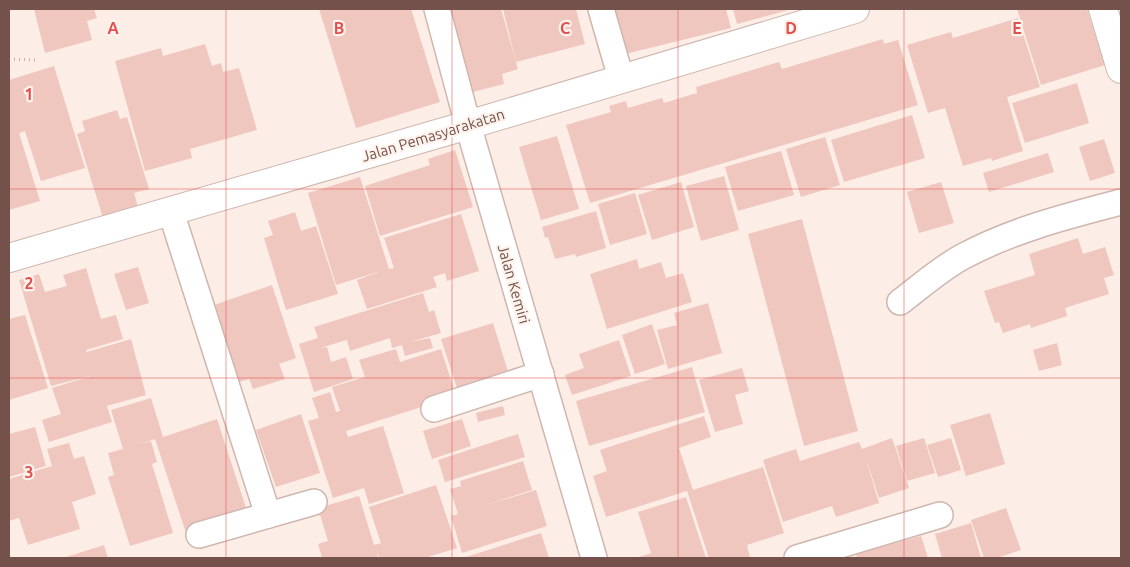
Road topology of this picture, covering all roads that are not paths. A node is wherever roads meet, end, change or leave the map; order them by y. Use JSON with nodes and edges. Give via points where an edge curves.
{"nodes":[{"id":1,"x":437,"y":9,"type":"edge"},
{"id":2,"x":601,"y":9,"type":"edge"},
{"id":3,"x":855,"y":9,"type":"edge"},
{"id":4,"x":1103,"y":9,"type":"edge"},
{"id":5,"x":1121,"y":68,"type":"edge"},
{"id":6,"x":621,"y":78,"type":"junction"},
{"id":7,"x":468,"y":125,"type":"junction"},
{"id":8,"x":1121,"y":202,"type":"edge"},
{"id":9,"x":171,"y":212,"type":"junction"},
{"id":10,"x":9,"y":258,"type":"edge"},
{"id":11,"x":900,"y":302,"type":"dead end"},
{"id":12,"x":541,"y":374,"type":"junction"},
{"id":13,"x":434,"y":409,"type":"dead end"},
{"id":14,"x":314,"y":502,"type":"dead end"},
{"id":15,"x":268,"y":515,"type":"junction"},
{"id":16,"x":940,"y":516,"type":"dead end"},
{"id":17,"x":199,"y":535,"type":"dead end"},
{"id":18,"x":594,"y":558,"type":"edge"},
{"id":19,"x":797,"y":558,"type":"edge"}],
"edges":[{"from":1,"to":7,"type":"street","name":"Jalan Kemiri"},
{"from":2,"to":6,"type":"street"},
{"from":3,"to":6,"type":"street","name":"Jalan Pemasyarakatan"},
{"from":4,"to":5,"type":"street"},
{"from":6,"to":7,"type":"street","name":"Jalan Pemasyarakatan"},
{"from":7,"to":9,"type":"street","name":"Jalan Pemasyarakatan"},
{"from":7,"to":12,"type":"street","name":"Jalan Kemiri"},
{"from":8,"to":11,"type":"street","via":[[1062,217],[996,240],[960,258]]},
{"from":9,"to":10,"type":"street","name":"Jalan Pemasyarakatan"},
{"from":9,"to":15,"type":"street"},
{"from":12,"to":13,"type":"street"},
{"from":12,"to":18,"type":"street","name":"Jalan Kemiri"},
{"from":14,"to":15,"type":"street"},
{"from":15,"to":17,"type":"street"},
{"from":16,"to":19,"type":"street"}]}
